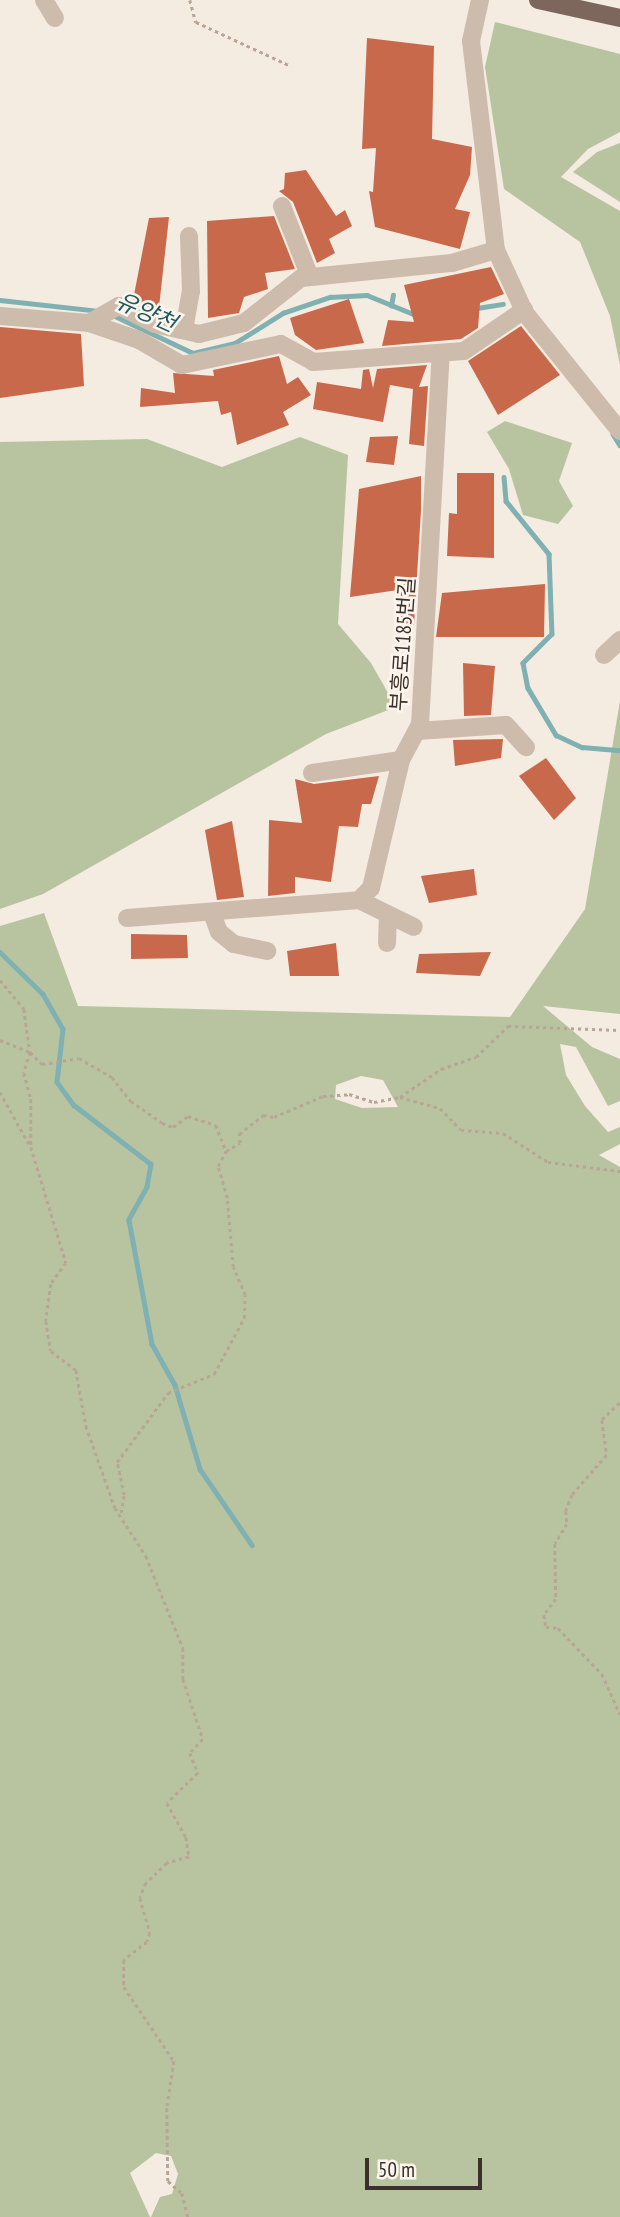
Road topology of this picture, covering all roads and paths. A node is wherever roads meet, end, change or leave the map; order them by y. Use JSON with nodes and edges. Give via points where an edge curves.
{"nodes":[{"id":1,"x":44,"y":0,"type":"edge"},
{"id":2,"x":190,"y":0,"type":"edge"},
{"id":3,"x":480,"y":0,"type":"edge"},
{"id":4,"x":538,"y":0,"type":"edge"},
{"id":5,"x":55,"y":18,"type":"dead end"},
{"id":6,"x":620,"y":18,"type":"edge"},
{"id":7,"x":291,"y":66,"type":"dead end"},
{"id":8,"x":282,"y":206,"type":"dead end"},
{"id":9,"x":190,"y":236,"type":"dead end"},
{"id":10,"x":496,"y":250,"type":"junction"},
{"id":11,"x":310,"y":277,"type":"junction"},
{"id":12,"x":524,"y":310,"type":"junction"},
{"id":13,"x":0,"y":316,"type":"edge"},
{"id":14,"x":92,"y":320,"type":"junction"},
{"id":15,"x":184,"y":330,"type":"junction"},
{"id":16,"x":441,"y":354,"type":"junction"},
{"id":17,"x":620,"y":431,"type":"edge"},
{"id":18,"x":620,"y":640,"type":"edge"},
{"id":19,"x":604,"y":654,"type":"dead end"},
{"id":20,"x":417,"y":732,"type":"junction"},
{"id":21,"x":526,"y":747,"type":"dead end"},
{"id":22,"x":401,"y":760,"type":"junction"},
{"id":23,"x":312,"y":773,"type":"dead end"},
{"id":24,"x":359,"y":900,"type":"junction"},
{"id":25,"x":212,"y":913,"type":"junction"},
{"id":26,"x":127,"y":918,"type":"dead end"},
{"id":27,"x":388,"y":918,"type":"junction"},
{"id":28,"x":414,"y":927,"type":"dead end"},
{"id":29,"x":387,"y":943,"type":"dead end"},
{"id":30,"x":267,"y":951,"type":"dead end"},
{"id":31,"x":0,"y":980,"type":"edge"},
{"id":32,"x":620,"y":1030,"type":"edge"},
{"id":33,"x":0,"y":1040,"type":"edge"},
{"id":34,"x":30,"y":1052,"type":"junction"},
{"id":35,"x":0,"y":1091,"type":"edge"},
{"id":36,"x":400,"y":1097,"type":"junction"},
{"id":37,"x":31,"y":1147,"type":"junction"},
{"id":38,"x":226,"y":1151,"type":"junction"},
{"id":39,"x":620,"y":1171,"type":"edge"},
{"id":40,"x":620,"y":1403,"type":"edge"},
{"id":41,"x":121,"y":1513,"type":"junction"},
{"id":42,"x":620,"y":1714,"type":"edge"},
{"id":43,"x":188,"y":2217,"type":"edge"}],
"edges":[{"from":1,"to":5,"type":"lane"},
{"from":2,"to":7,"type":"path","via":[[196,22]]},
{"from":3,"to":10,"type":"lane","via":[[472,53]]},
{"from":4,"to":6,"type":"main road"},
{"from":8,"to":11,"type":"lane"},
{"from":9,"to":15,"type":"lane","via":[[191,291]]},
{"from":10,"to":11,"type":"lane","via":[[452,263]]},
{"from":10,"to":12,"type":"lane"},
{"from":11,"to":15,"type":"lane","via":[[301,278],[244,323],[199,334]]},
{"from":12,"to":16,"type":"lane","via":[[464,351]]},
{"from":12,"to":17,"type":"lane"},
{"from":13,"to":14,"type":"lane"},
{"from":14,"to":15,"type":"lane","via":[[118,307]]},
{"from":14,"to":16,"type":"lane","via":[[182,365],[281,344],[313,362]]},
{"from":16,"to":20,"type":"lane","name":"부흥로1185번길"},
{"from":18,"to":19,"type":"lane"},
{"from":20,"to":21,"type":"lane","via":[[506,725]]},
{"from":20,"to":22,"type":"lane","name":"부흥로1185번길"},
{"from":22,"to":23,"type":"lane"},
{"from":22,"to":24,"type":"lane","name":"부흥로1185번길","via":[[371,888]]},
{"from":24,"to":25,"type":"lane"},
{"from":24,"to":27,"type":"lane"},
{"from":25,"to":26,"type":"lane"},
{"from":25,"to":30,"type":"lane","via":[[219,932],[234,944]]},
{"from":27,"to":28,"type":"lane"},
{"from":27,"to":29,"type":"lane"},
{"from":31,"to":34,"type":"path","via":[[24,1009]]},
{"from":32,"to":36,"type":"path","via":[[508,1026],[476,1057],[440,1069]]},
{"from":33,"to":34,"type":"path"},
{"from":34,"to":37,"type":"path","via":[[24,1073],[31,1099]]},
{"from":34,"to":38,"type":"path","via":[[42,1064],[79,1058],[113,1077],[131,1101],[162,1123],[173,1127],[188,1116],[216,1125]]},
{"from":35,"to":37,"type":"path"},
{"from":36,"to":38,"type":"path","via":[[374,1101],[349,1094],[323,1096],[253,1121],[239,1133],[240,1143]]},
{"from":36,"to":39,"type":"path","via":[[440,1108],[461,1130],[503,1133],[548,1163]]},
{"from":37,"to":41,"type":"path","via":[[66,1263],[51,1284],[46,1321],[51,1351],[76,1370],[86,1426]]},
{"from":38,"to":41,"type":"path","via":[[218,1166],[228,1198],[233,1268],[245,1295],[244,1318],[214,1374],[187,1389],[168,1393],[117,1462],[124,1495]]},
{"from":40,"to":42,"type":"path","via":[[602,1420],[607,1455],[572,1495],[566,1511],[567,1524],[555,1544],[556,1599],[544,1615],[546,1627],[558,1628],[601,1674]]},
{"from":41,"to":43,"type":"path","via":[[146,1556],[183,1648],[183,1679],[203,1739],[190,1754],[198,1773],[167,1803],[186,1837],[189,1857],[167,1863],[146,1883],[140,1898],[150,1933],[147,1942],[124,1960],[124,1987],[174,2061],[167,2108],[168,2181],[182,2193]]}]}
